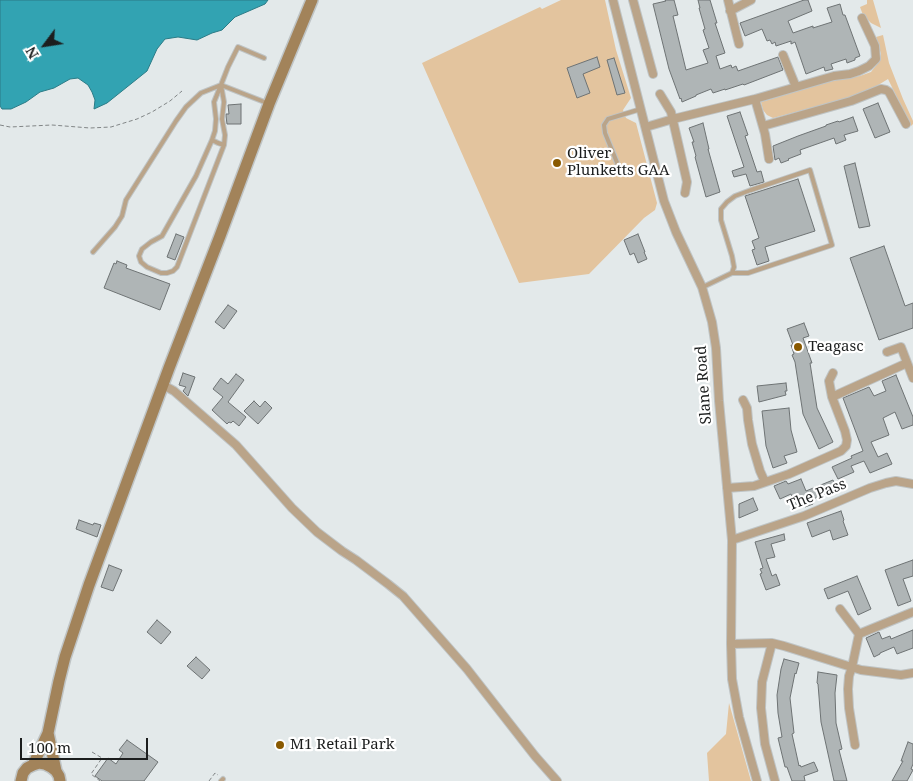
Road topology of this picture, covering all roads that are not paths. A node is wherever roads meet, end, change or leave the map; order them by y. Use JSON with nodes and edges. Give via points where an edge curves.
{"nodes":[{"id":1,"x":312,"y":0,"type":"edge"},
{"id":2,"x":613,"y":0,"type":"edge"},
{"id":3,"x":633,"y":0,"type":"edge"},
{"id":4,"x":728,"y":0,"type":"edge"},
{"id":5,"x":751,"y":0,"type":"edge"},
{"id":6,"x":730,"y":11,"type":"junction"},
{"id":7,"x":862,"y":18,"type":"dead end"},
{"id":8,"x":739,"y":44,"type":"dead end"},
{"id":9,"x":783,"y":55,"type":"dead end"},
{"id":10,"x":264,"y":58,"type":"dead end"},
{"id":11,"x":653,"y":74,"type":"dead end"},
{"id":12,"x":221,"y":84,"type":"junction"},
{"id":13,"x":796,"y":87,"type":"junction"},
{"id":14,"x":660,"y":94,"type":"dead end"},
{"id":15,"x":755,"y":99,"type":"junction"},
{"id":16,"x":269,"y":104,"type":"junction"},
{"id":17,"x":641,"y":108,"type":"junction"},
{"id":18,"x":673,"y":119,"type":"junction"},
{"id":19,"x":906,"y":124,"type":"dead end"},
{"id":20,"x":762,"y":126,"type":"junction"},
{"id":21,"x":646,"y":127,"type":"junction"},
{"id":22,"x":212,"y":140,"type":"junction"},
{"id":23,"x":224,"y":145,"type":"junction"},
{"id":24,"x":769,"y":160,"type":"dead end"},
{"id":25,"x":618,"y":165,"type":"dead end"},
{"id":26,"x":685,"y":193,"type":"dead end"},
{"id":27,"x":93,"y":252,"type":"dead end"},
{"id":28,"x":732,"y":274,"type":"junction"},
{"id":29,"x":702,"y":287,"type":"junction"},
{"id":30,"x":887,"y":352,"type":"dead end"},
{"id":31,"x":907,"y":363,"type":"junction"},
{"id":32,"x":833,"y":373,"type":"dead end"},
{"id":33,"x":913,"y":378,"type":"edge"},
{"id":34,"x":163,"y":385,"type":"junction"},
{"id":35,"x":832,"y":397,"type":"junction"},
{"id":36,"x":743,"y":400,"type":"dead end"},
{"id":37,"x":765,"y":482,"type":"junction"},
{"id":38,"x":913,"y":484,"type":"edge"},
{"id":39,"x":727,"y":488,"type":"junction"},
{"id":40,"x":732,"y":540,"type":"junction"},
{"id":41,"x":840,"y":609,"type":"dead end"},
{"id":42,"x":913,"y":612,"type":"edge"},
{"id":43,"x":859,"y":634,"type":"junction"},
{"id":44,"x":772,"y":643,"type":"junction"},
{"id":45,"x":731,"y":644,"type":"junction"},
{"id":46,"x":852,"y":667,"type":"junction"},
{"id":47,"x":913,"y":673,"type":"edge"},
{"id":48,"x":48,"y":733,"type":"junction"},
{"id":49,"x":855,"y":745,"type":"dead end"},
{"id":50,"x":33,"y":765,"type":"junction"},
{"id":51,"x":58,"y":776,"type":"edge"},
{"id":52,"x":21,"y":781,"type":"edge"},
{"id":53,"x":557,"y":781,"type":"edge"},
{"id":54,"x":757,"y":781,"type":"edge"},
{"id":55,"x":775,"y":781,"type":"edge"}],
"edges":[{"from":1,"to":16,"type":"main road"},
{"from":2,"to":17,"type":"street","name":"Slane Road"},
{"from":3,"to":11,"type":"street"},
{"from":4,"to":6,"type":"street"},
{"from":5,"to":6,"type":"street"},
{"from":6,"to":8,"type":"street"},
{"from":7,"to":13,"type":"street","via":[[875,46],[876,59],[859,71]]},
{"from":9,"to":13,"type":"street"},
{"from":10,"to":12,"type":"lane","via":[[238,47]]},
{"from":12,"to":16,"type":"lane"},
{"from":12,"to":22,"type":"lane","via":[[214,102],[216,119]]},
{"from":12,"to":23,"type":"lane"},
{"from":12,"to":27,"type":"lane","via":[[202,93],[186,107],[126,200],[115,227]]},
{"from":13,"to":15,"type":"street"},
{"from":14,"to":18,"type":"street"},
{"from":15,"to":18,"type":"street"},
{"from":15,"to":20,"type":"street"},
{"from":16,"to":34,"type":"main road"},
{"from":17,"to":21,"type":"street","name":"Slane Road"},
{"from":17,"to":25,"type":"lane","via":[[608,119],[604,125]]},
{"from":18,"to":21,"type":"street"},
{"from":18,"to":26,"type":"street","via":[[687,182]]},
{"from":19,"to":20,"type":"street","via":[[889,92],[881,89]]},
{"from":20,"to":24,"type":"street"},
{"from":21,"to":29,"type":"street","name":"Slane Road","via":[[668,212]]},
{"from":22,"to":23,"type":"lane"},
{"from":22,"to":23,"type":"lane","via":[[162,236],[142,249],[140,262],[147,267],[167,273],[177,267]]},
{"from":28,"to":28,"type":"lane","via":[[732,256],[720,220],[721,209],[726,202],[810,170],[832,245],[748,273]]},
{"from":28,"to":29,"type":"lane"},
{"from":29,"to":39,"type":"street","name":"Slane Road","via":[[716,348]]},
{"from":30,"to":31,"type":"street","via":[[901,347]]},
{"from":31,"to":33,"type":"street"},
{"from":31,"to":35,"type":"street"},
{"from":32,"to":35,"type":"street","via":[[829,381]]},
{"from":34,"to":48,"type":"main road","via":[[65,657]]},
{"from":34,"to":53,"type":"street","via":[[236,445],[317,532],[403,596]]},
{"from":35,"to":37,"type":"street","via":[[845,431],[846,446],[841,451]]},
{"from":36,"to":37,"type":"street","via":[[752,444]]},
{"from":37,"to":39,"type":"street"},
{"from":38,"to":40,"type":"street","name":"The Pass","via":[[886,483]]},
{"from":39,"to":40,"type":"street","name":"Slane Road"},
{"from":40,"to":45,"type":"street","name":"Slane Road"},
{"from":41,"to":43,"type":"street"},
{"from":42,"to":43,"type":"street"},
{"from":43,"to":46,"type":"street"},
{"from":44,"to":45,"type":"street"},
{"from":44,"to":46,"type":"street"},
{"from":44,"to":55,"type":"street","via":[[762,682],[761,708],[765,744]]},
{"from":45,"to":54,"type":"street","name":"Slane Road","via":[[732,679],[739,717]]},
{"from":46,"to":47,"type":"street","via":[[901,675]]},
{"from":46,"to":49,"type":"street","via":[[848,689]]},
{"from":48,"to":50,"type":"main road"},
{"from":48,"to":51,"type":"main road"},
{"from":50,"to":51,"type":"main road","via":[[51,766]]},
{"from":50,"to":52,"type":"main road","via":[[23,773]]}]}
